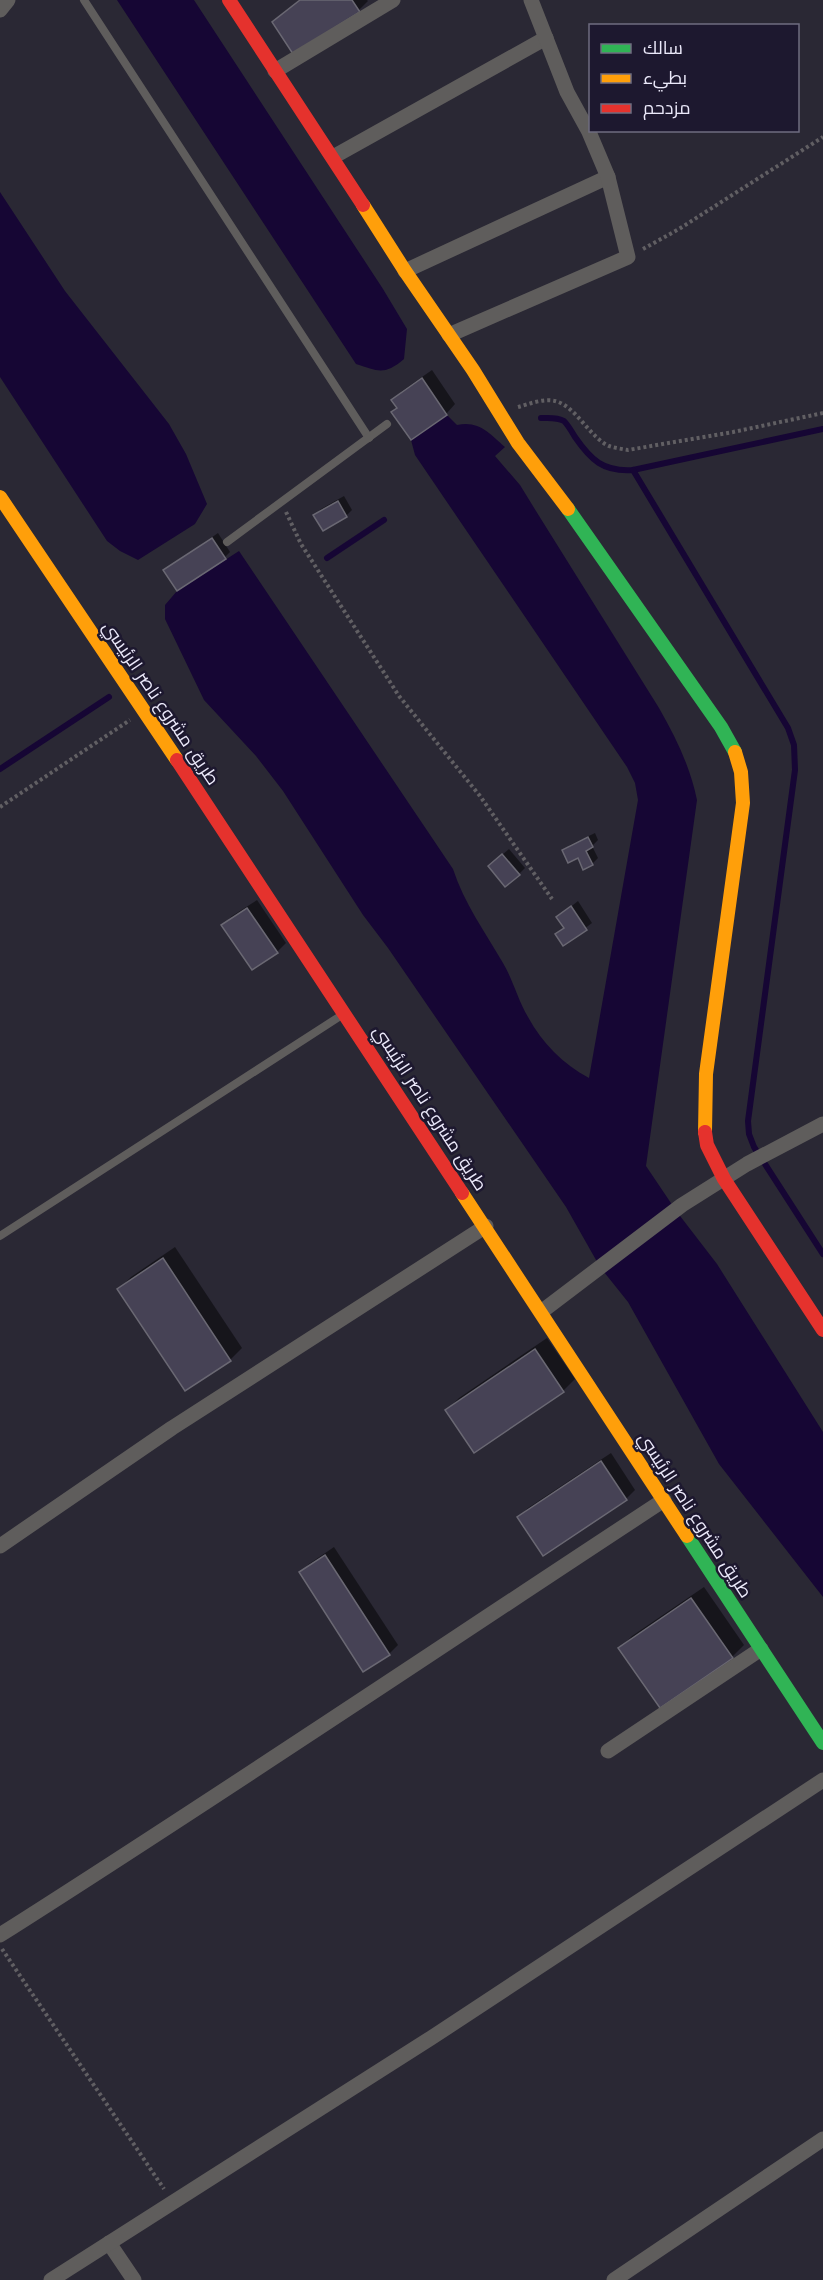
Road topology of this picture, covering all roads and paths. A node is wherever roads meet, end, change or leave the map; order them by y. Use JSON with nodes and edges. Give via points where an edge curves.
{"nodes":[{"id":1,"x":8,"y":0,"type":"edge"},
{"id":2,"x":84,"y":0,"type":"edge"},
{"id":3,"x":393,"y":0,"type":"edge"},
{"id":4,"x":531,"y":0,"type":"edge"},
{"id":5,"x":232,"y":2,"type":"edge"},
{"id":6,"x":0,"y":10,"type":"edge"},
{"id":7,"x":546,"y":38,"type":"junction"},
{"id":8,"x":275,"y":72,"type":"junction"},
{"id":9,"x":823,"y":137,"type":"edge"},
{"id":10,"x":333,"y":157,"type":"junction"},
{"id":11,"x":608,"y":177,"type":"junction"},
{"id":12,"x":628,"y":257,"type":"junction"},
{"id":13,"x":405,"y":271,"type":"junction"},
{"id":14,"x":449,"y":335,"type":"junction"},
{"id":15,"x":499,"y":413,"type":"junction"},
{"id":16,"x":823,"y":413,"type":"edge"},
{"id":17,"x":387,"y":424,"type":"dead end"},
{"id":18,"x":369,"y":438,"type":"junction"},
{"id":19,"x":0,"y":497,"type":"edge"},
{"id":20,"x":283,"y":501,"type":"junction"},
{"id":21,"x":227,"y":542,"type":"dead end"},
{"id":22,"x":145,"y":710,"type":"junction"},
{"id":23,"x":0,"y":807,"type":"edge"},
{"id":24,"x":552,"y":899,"type":"dead end"},
{"id":25,"x":346,"y":1013,"type":"junction"},
{"id":26,"x":823,"y":1124,"type":"edge"},
{"id":27,"x":724,"y":1179,"type":"junction"},
{"id":28,"x":486,"y":1226,"type":"junction"},
{"id":29,"x":0,"y":1236,"type":"edge"},
{"id":30,"x":541,"y":1312,"type":"junction"},
{"id":31,"x":823,"y":1330,"type":"edge"},
{"id":32,"x":664,"y":1500,"type":"junction"},
{"id":33,"x":0,"y":1546,"type":"edge"},
{"id":34,"x":761,"y":1649,"type":"junction"},
{"id":35,"x":823,"y":1743,"type":"edge"},
{"id":36,"x":608,"y":1751,"type":"dead end"},
{"id":37,"x":823,"y":1780,"type":"edge"},
{"id":38,"x":0,"y":1935,"type":"edge"},
{"id":39,"x":0,"y":1946,"type":"edge"},
{"id":40,"x":823,"y":2139,"type":"edge"},
{"id":41,"x":172,"y":2202,"type":"junction"},
{"id":42,"x":109,"y":2243,"type":"junction"},
{"id":43,"x":51,"y":2280,"type":"edge"},
{"id":44,"x":134,"y":2280,"type":"edge"},
{"id":45,"x":614,"y":2280,"type":"edge"}],
"edges":[{"from":1,"to":6,"type":"street"},
{"from":2,"to":18,"type":"lane"},
{"from":3,"to":8,"type":"street"},
{"from":4,"to":7,"type":"street"},
{"from":5,"to":8,"type":"street"},
{"from":7,"to":10,"type":"street"},
{"from":7,"to":11,"type":"street"},
{"from":8,"to":10,"type":"street"},
{"from":9,"to":12,"type":"path"},
{"from":10,"to":13,"type":"street"},
{"from":11,"to":12,"type":"street"},
{"from":11,"to":13,"type":"street"},
{"from":12,"to":14,"type":"street"},
{"from":13,"to":14,"type":"street"},
{"from":14,"to":15,"type":"street"},
{"from":15,"to":16,"type":"path","via":[[540,401],[555,401],[599,440],[628,450]]},
{"from":15,"to":27,"type":"street","via":[[721,727],[740,764],[743,803],[705,1092],[707,1144]]},
{"from":17,"to":18,"type":"lane"},
{"from":18,"to":20,"type":"lane"},
{"from":19,"to":22,"type":"street","name":"طريق مشروع ناصر الرئيسي"},
{"from":20,"to":21,"type":"lane"},
{"from":20,"to":24,"type":"path","via":[[301,544],[399,696],[480,796]]},
{"from":22,"to":23,"type":"path"},
{"from":22,"to":25,"type":"street","name":"طريق مشروع ناصر الرئيسي"},
{"from":25,"to":28,"type":"street","name":"طريق مشروع ناصر الرئيسي"},
{"from":25,"to":29,"type":"lane"},
{"from":26,"to":27,"type":"street"},
{"from":27,"to":30,"type":"street","via":[[682,1204]]},
{"from":27,"to":31,"type":"street"},
{"from":28,"to":30,"type":"street","name":"طريق مشروع ناصر الرئيسي"},
{"from":28,"to":33,"type":"street","via":[[172,1428]]},
{"from":30,"to":32,"type":"street","name":"طريق مشروع ناصر الرئيسي"},
{"from":32,"to":34,"type":"street","name":"طريق مشروع ناصر الرئيسي"},
{"from":32,"to":38,"type":"street","via":[[183,1819]]},
{"from":34,"to":35,"type":"street","name":"طريق مشروع ناصر الرئيسي"},
{"from":34,"to":36,"type":"street"},
{"from":37,"to":41,"type":"street","via":[[431,2038]]},
{"from":39,"to":41,"type":"path"},
{"from":40,"to":45,"type":"street"},
{"from":41,"to":42,"type":"street"},
{"from":42,"to":43,"type":"street"},
{"from":42,"to":44,"type":"street"}]}
